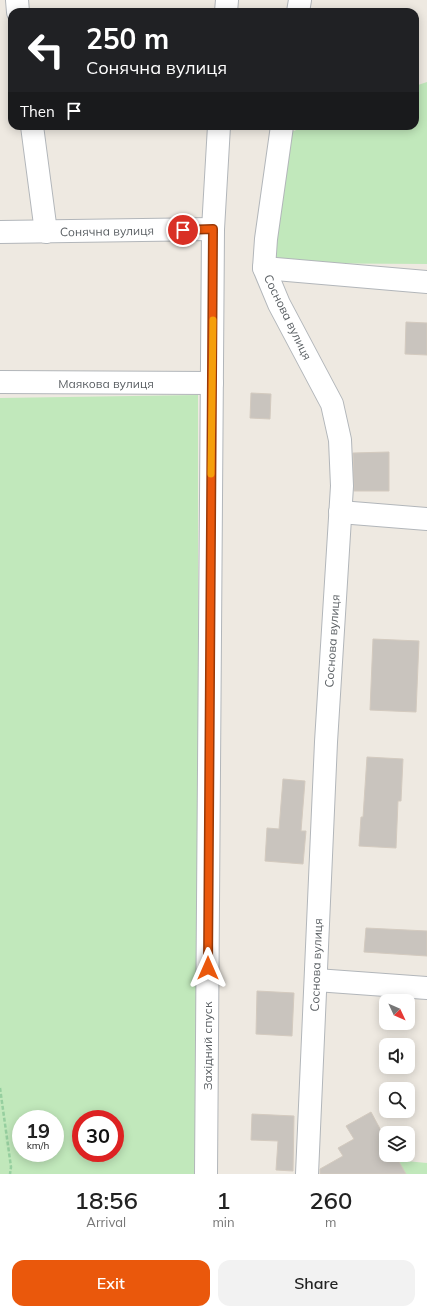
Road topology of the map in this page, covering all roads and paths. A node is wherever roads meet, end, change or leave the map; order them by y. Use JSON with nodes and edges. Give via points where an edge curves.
{"nodes":[{"id":1,"x":33,"y":130,"type":"edge"},
{"id":2,"x":219,"y":130,"type":"edge"},
{"id":3,"x":281,"y":130,"type":"edge"},
{"id":4,"x":213,"y":229,"type":"junction"},
{"id":5,"x":0,"y":232,"type":"edge"},
{"id":6,"x":46,"y":232,"type":"junction"},
{"id":7,"x":264,"y":268,"type":"junction"},
{"id":8,"x":427,"y":282,"type":"edge"},
{"id":9,"x":0,"y":382,"type":"edge"},
{"id":10,"x":212,"y":383,"type":"junction"},
{"id":11,"x":340,"y":512,"type":"junction"},
{"id":12,"x":427,"y":519,"type":"edge"},
{"id":13,"x":316,"y":980,"type":"junction"},
{"id":14,"x":427,"y":988,"type":"edge"},
{"id":15,"x":0,"y":1088,"type":"edge"},
{"id":16,"x":10,"y":1174,"type":"edge"},
{"id":17,"x":206,"y":1174,"type":"edge"},
{"id":18,"x":307,"y":1174,"type":"edge"}],
"edges":[{"from":1,"to":6,"type":"street"},
{"from":2,"to":4,"type":"street","name":"Західний спуск"},
{"from":3,"to":7,"type":"street","name":"Соснова вулиця"},
{"from":4,"to":6,"type":"street","name":"Сонячна вулиця"},
{"from":4,"to":10,"type":"street","name":"Західний спуск"},
{"from":5,"to":6,"type":"street","name":"Сонячна вулиця"},
{"from":7,"to":8,"type":"street"},
{"from":7,"to":11,"type":"street","name":"Соснова вулиця","via":[[279,304],[332,404],[340,440]]},
{"from":9,"to":10,"type":"street","name":"Маякова вулиця"},
{"from":10,"to":17,"type":"street","name":"Західний спуск"},
{"from":11,"to":12,"type":"street"},
{"from":11,"to":13,"type":"street","name":"Соснова вулиця","via":[[326,742]]},
{"from":13,"to":14,"type":"street"},
{"from":13,"to":18,"type":"street","name":"Соснова вулиця"},
{"from":15,"to":16,"type":"path"}]}
